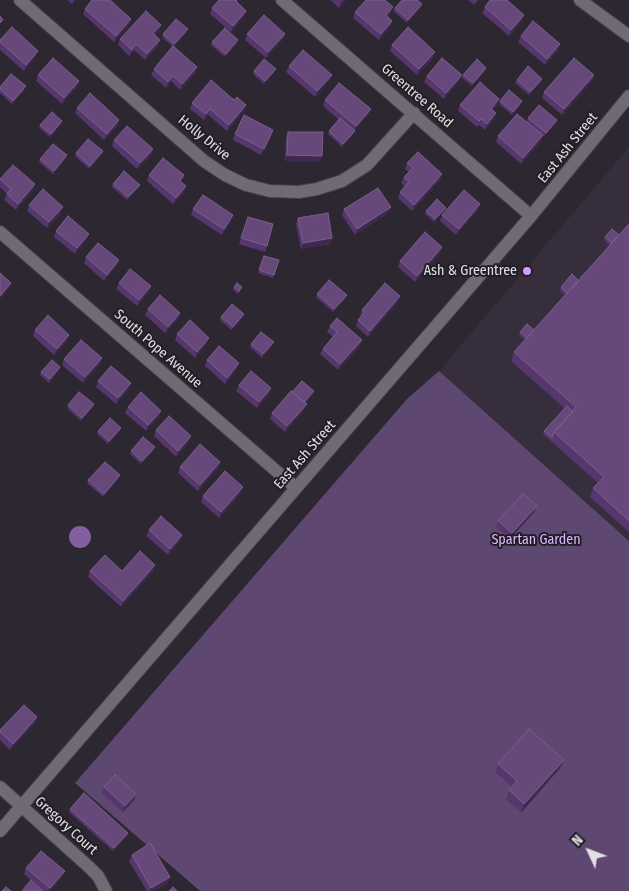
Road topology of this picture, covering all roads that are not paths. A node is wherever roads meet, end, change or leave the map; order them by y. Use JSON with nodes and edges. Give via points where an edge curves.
{"nodes":[{"id":1,"x":20,"y":0,"type":"edge"},
{"id":2,"x":282,"y":0,"type":"edge"},
{"id":3,"x":580,"y":0,"type":"edge"},
{"id":4,"x":629,"y":36,"type":"edge"},
{"id":5,"x":629,"y":96,"type":"edge"},
{"id":6,"x":414,"y":114,"type":"junction"},
{"id":7,"x":531,"y":216,"type":"junction"},
{"id":8,"x":0,"y":232,"type":"edge"},
{"id":9,"x":296,"y":488,"type":"junction"},
{"id":10,"x":0,"y":787,"type":"edge"},
{"id":11,"x":22,"y":806,"type":"junction"},
{"id":12,"x":0,"y":832,"type":"edge"},
{"id":13,"x":106,"y":891,"type":"edge"}],
"edges":[{"from":1,"to":6,"type":"street","name":"Holly Drive","via":[[204,160],[225,175],[270,191],[299,192],[342,181],[367,165]]},
{"from":2,"to":6,"type":"street","name":"Greentree Road"},
{"from":3,"to":4,"type":"street"},
{"from":5,"to":7,"type":"street","name":"East Ash Street"},
{"from":6,"to":7,"type":"street","name":"Greentree Road"},
{"from":7,"to":9,"type":"street","name":"East Ash Street"},
{"from":8,"to":9,"type":"street","name":"South Pope Avenue"},
{"from":9,"to":11,"type":"street","name":"East Ash Street"},
{"from":10,"to":11,"type":"street","name":"Gregory Court"},
{"from":11,"to":12,"type":"street","name":"East Ash Street"},
{"from":11,"to":13,"type":"street","name":"Gregory Court","via":[[98,876]]}]}
